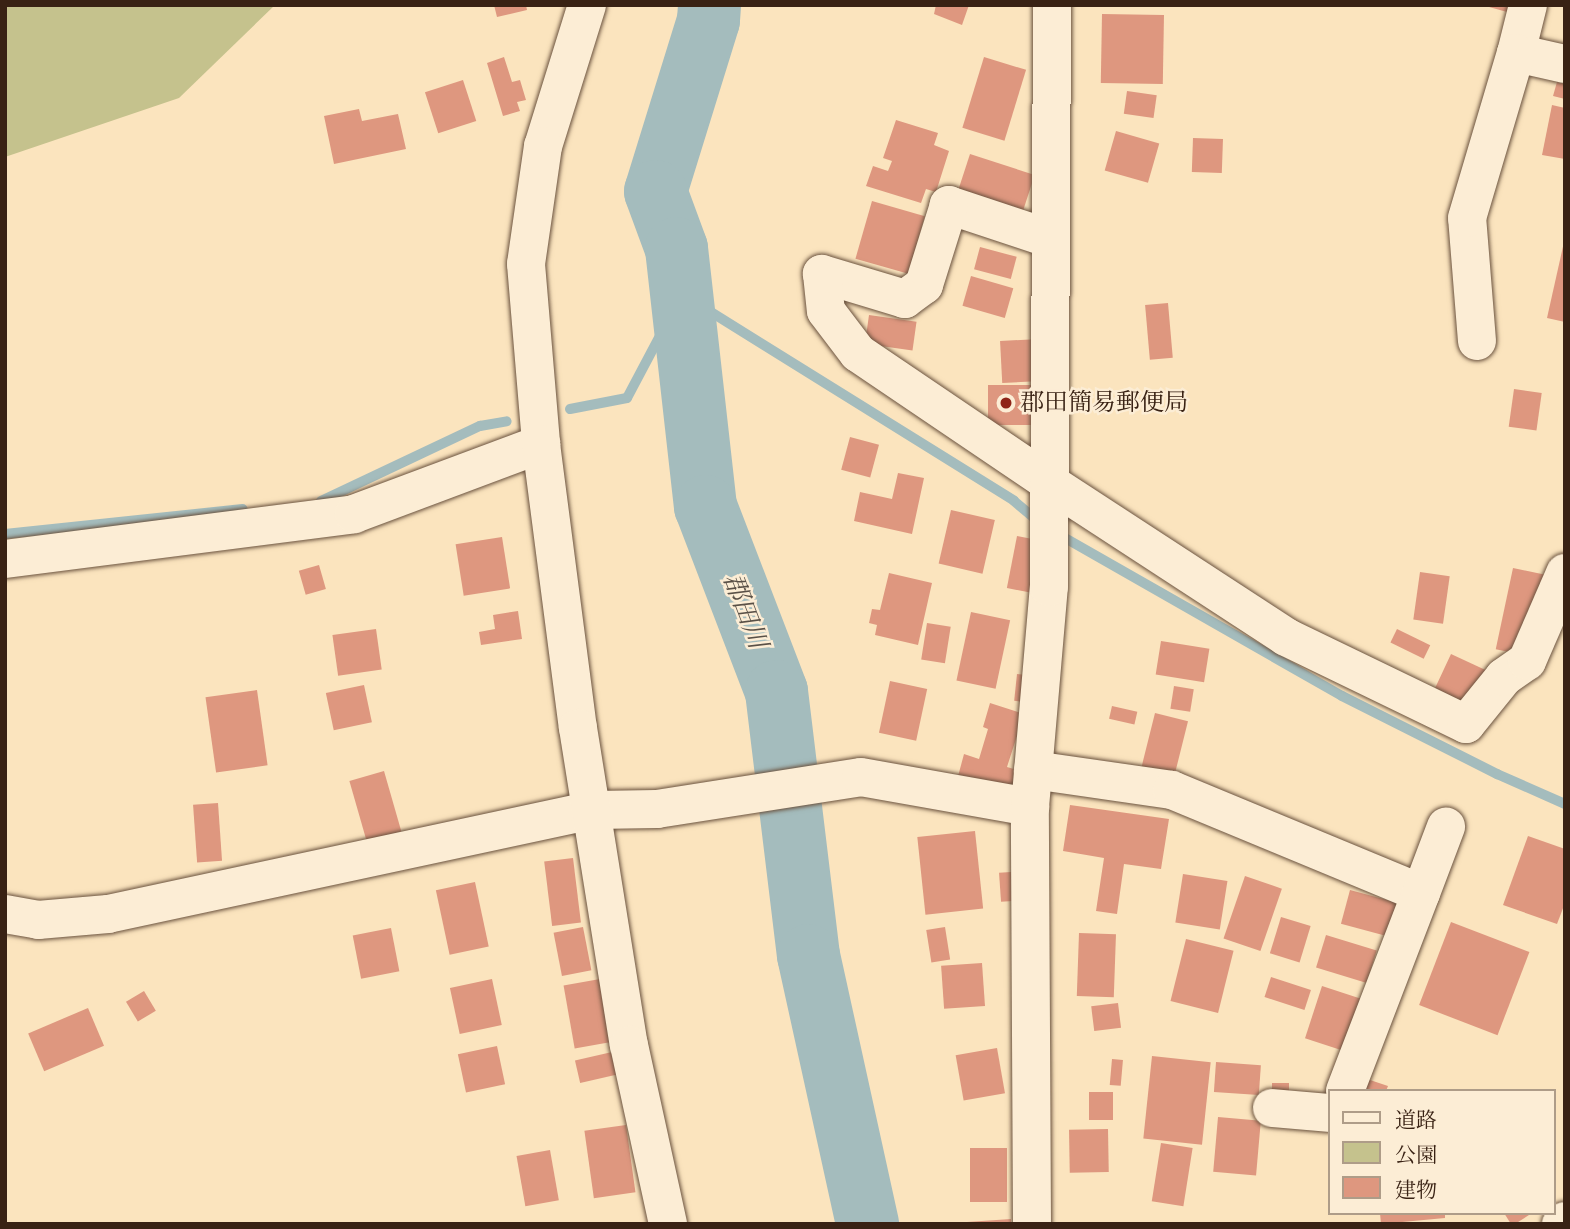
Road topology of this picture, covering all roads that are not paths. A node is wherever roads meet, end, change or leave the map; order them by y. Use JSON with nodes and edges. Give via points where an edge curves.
{"nodes":[{"id":1,"x":587,"y":5,"type":"edge"},
{"id":2,"x":1052,"y":5,"type":"edge"},
{"id":3,"x":1528,"y":5,"type":"edge"},
{"id":4,"x":1516,"y":52,"type":"junction"},
{"id":5,"x":1565,"y":64,"type":"edge"},
{"id":6,"x":1051,"y":239,"type":"junction"},
{"id":7,"x":1477,"y":341,"type":"dead end"},
{"id":8,"x":541,"y":444,"type":"junction"},
{"id":9,"x":1050,"y":493,"type":"junction"},
{"id":10,"x":5,"y":559,"type":"edge"},
{"id":11,"x":1565,"y":573,"type":"edge"},
{"id":12,"x":1031,"y":788,"type":"junction"},
{"id":13,"x":593,"y":810,"type":"junction"},
{"id":14,"x":1446,"y":827,"type":"dead end"},
{"id":15,"x":1421,"y":893,"type":"junction"},
{"id":16,"x":5,"y":914,"type":"edge"},
{"id":17,"x":1346,"y":1089,"type":"edge"},
{"id":18,"x":1272,"y":1108,"type":"dead end"},
{"id":19,"x":1328,"y":1113,"type":"edge"},
{"id":20,"x":668,"y":1224,"type":"edge"},
{"id":21,"x":1032,"y":1224,"type":"edge"}],
"edges":[{"from":1,"to":8,"type":"street","via":[[543,146],[526,264]]},
{"from":2,"to":6,"type":"street"},
{"from":3,"to":4,"type":"street"},
{"from":4,"to":5,"type":"street"},
{"from":4,"to":7,"type":"street","via":[[1467,218]]},
{"from":6,"to":9,"type":"street"},
{"from":6,"to":9,"type":"street","via":[[949,205],[924,285],[905,299],[822,274],[826,311],[858,353]]},
{"from":8,"to":10,"type":"street","via":[[354,514]]},
{"from":8,"to":13,"type":"street"},
{"from":9,"to":11,"type":"street","via":[[1286,637],[1466,724],[1504,677],[1527,661]]},
{"from":9,"to":12,"type":"street"},
{"from":12,"to":13,"type":"street","via":[[861,777],[657,809]]},
{"from":12,"to":15,"type":"street","via":[[1172,790]]},
{"from":12,"to":21,"type":"street"},
{"from":13,"to":16,"type":"street","via":[[108,914],[38,920]]},
{"from":13,"to":20,"type":"street","via":[[629,1045]]},
{"from":14,"to":15,"type":"street"},
{"from":15,"to":17,"type":"street"},
{"from":18,"to":19,"type":"street"}]}
